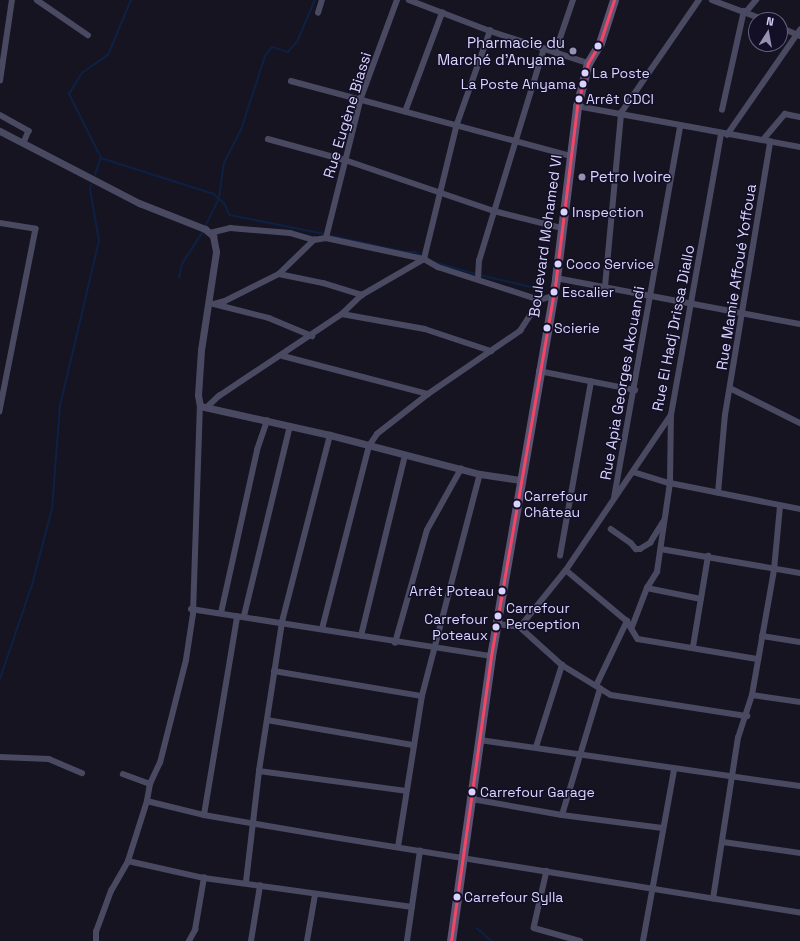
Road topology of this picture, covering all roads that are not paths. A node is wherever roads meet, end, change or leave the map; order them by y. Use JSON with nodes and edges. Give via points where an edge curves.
{"nodes":[{"id":1,"x":12,"y":0,"type":"edge"},
{"id":2,"x":37,"y":0,"type":"edge"},
{"id":3,"x":322,"y":0,"type":"edge"},
{"id":4,"x":397,"y":0,"type":"edge"},
{"id":5,"x":409,"y":0,"type":"edge"},
{"id":6,"x":573,"y":0,"type":"edge"},
{"id":7,"x":614,"y":0,"type":"edge"},
{"id":8,"x":699,"y":0,"type":"edge"},
{"id":9,"x":712,"y":0,"type":"edge"},
{"id":10,"x":756,"y":0,"type":"edge"},
{"id":11,"x":745,"y":12,"type":"junction"},
{"id":12,"x":318,"y":13,"type":"dead end"},
{"id":13,"x":442,"y":13,"type":"junction"},
{"id":14,"x":748,"y":13,"type":"edge"},
{"id":15,"x":788,"y":30,"type":"edge"},
{"id":16,"x":490,"y":31,"type":"junction"},
{"id":17,"x":799,"y":33,"type":"edge"},
{"id":18,"x":88,"y":35,"type":"dead end"},
{"id":19,"x":544,"y":49,"type":"junction"},
{"id":20,"x":555,"y":53,"type":"junction"},
{"id":21,"x":588,"y":64,"type":"junction"},
{"id":22,"x":0,"y":81,"type":"edge"},
{"id":23,"x":291,"y":81,"type":"dead end"},
{"id":24,"x":362,"y":98,"type":"junction"},
{"id":25,"x":577,"y":106,"type":"junction"},
{"id":26,"x":722,"y":110,"type":"dead end"},
{"id":27,"x":405,"y":112,"type":"junction"},
{"id":28,"x":621,"y":113,"type":"junction"},
{"id":29,"x":0,"y":115,"type":"edge"},
{"id":30,"x":800,"y":116,"type":"edge"},
{"id":31,"x":457,"y":124,"type":"junction"},
{"id":32,"x":680,"y":126,"type":"junction"},
{"id":33,"x":0,"y":131,"type":"edge"},
{"id":34,"x":724,"y":134,"type":"junction"},
{"id":35,"x":268,"y":139,"type":"dead end"},
{"id":36,"x":515,"y":139,"type":"junction"},
{"id":37,"x":763,"y":140,"type":"junction"},
{"id":38,"x":770,"y":142,"type":"junction"},
{"id":39,"x":24,"y":144,"type":"junction"},
{"id":40,"x":800,"y":147,"type":"edge"},
{"id":41,"x":570,"y":156,"type":"junction"},
{"id":42,"x":345,"y":160,"type":"junction"},
{"id":43,"x":439,"y":193,"type":"junction"},
{"id":44,"x":494,"y":211,"type":"junction"},
{"id":45,"x":0,"y":223,"type":"edge"},
{"id":46,"x":562,"y":228,"type":"junction"},
{"id":47,"x":210,"y":233,"type":"junction"},
{"id":48,"x":326,"y":238,"type":"junction"},
{"id":49,"x":314,"y":240,"type":"junction"},
{"id":50,"x":424,"y":258,"type":"junction"},
{"id":51,"x":279,"y":274,"type":"junction"},
{"id":52,"x":556,"y":278,"type":"junction"},
{"id":53,"x":478,"y":279,"type":"junction"},
{"id":54,"x":605,"y":287,"type":"junction"},
{"id":55,"x":362,"y":295,"type":"junction"},
{"id":56,"x":552,"y":296,"type":"junction"},
{"id":57,"x":650,"y":296,"type":"junction"},
{"id":58,"x":540,"y":300,"type":"junction"},
{"id":59,"x":206,"y":304,"type":"junction"},
{"id":60,"x":214,"y":304,"type":"junction"},
{"id":61,"x":690,"y":304,"type":"junction"},
{"id":62,"x":342,"y":314,"type":"junction"},
{"id":63,"x":742,"y":314,"type":"junction"},
{"id":64,"x":800,"y":323,"type":"edge"},
{"id":65,"x":312,"y":336,"type":"junction"},
{"id":66,"x":491,"y":351,"type":"junction"},
{"id":67,"x":283,"y":356,"type":"junction"},
{"id":68,"x":539,"y":371,"type":"junction"},
{"id":69,"x":591,"y":382,"type":"junction"},
{"id":70,"x":730,"y":388,"type":"junction"},
{"id":71,"x":635,"y":390,"type":"junction"},
{"id":72,"x":428,"y":394,"type":"junction"},
{"id":73,"x":203,"y":407,"type":"junction"},
{"id":74,"x":0,"y":411,"type":"edge"},
{"id":75,"x":671,"y":415,"type":"junction"},
{"id":76,"x":267,"y":421,"type":"junction"},
{"id":77,"x":800,"y":423,"type":"edge"},
{"id":78,"x":290,"y":426,"type":"junction"},
{"id":79,"x":330,"y":435,"type":"junction"},
{"id":80,"x":369,"y":446,"type":"junction"},
{"id":81,"x":405,"y":455,"type":"junction"},
{"id":82,"x":461,"y":469,"type":"junction"},
{"id":83,"x":632,"y":472,"type":"junction"},
{"id":84,"x":480,"y":474,"type":"junction"},
{"id":85,"x":520,"y":480,"type":"junction"},
{"id":86,"x":670,"y":483,"type":"junction"},
{"id":87,"x":718,"y":493,"type":"junction"},
{"id":88,"x":613,"y":501,"type":"junction"},
{"id":89,"x":780,"y":506,"type":"junction"},
{"id":90,"x":800,"y":510,"type":"edge"},
{"id":91,"x":664,"y":521,"type":"junction"},
{"id":92,"x":611,"y":529,"type":"dead end"},
{"id":93,"x":660,"y":549,"type":"junction"},
{"id":94,"x":560,"y":556,"type":"dead end"},
{"id":95,"x":708,"y":556,"type":"junction"},
{"id":96,"x":566,"y":570,"type":"junction"},
{"id":97,"x":774,"y":570,"type":"junction"},
{"id":98,"x":800,"y":573,"type":"edge"},
{"id":99,"x":647,"y":588,"type":"junction"},
{"id":100,"x":701,"y":599,"type":"junction"},
{"id":101,"x":191,"y":609,"type":"junction"},
{"id":102,"x":221,"y":613,"type":"junction"},
{"id":103,"x":244,"y":616,"type":"junction"},
{"id":104,"x":237,"y":617,"type":"junction"},
{"id":105,"x":627,"y":621,"type":"junction"},
{"id":106,"x":282,"y":622,"type":"junction"},
{"id":107,"x":497,"y":624,"type":"junction"},
{"id":108,"x":520,"y":627,"type":"junction"},
{"id":109,"x":632,"y":627,"type":"junction"},
{"id":110,"x":322,"y":629,"type":"junction"},
{"id":111,"x":361,"y":636,"type":"junction"},
{"id":112,"x":762,"y":636,"type":"junction"},
{"id":113,"x":800,"y":642,"type":"edge"},
{"id":114,"x":395,"y":643,"type":"junction"},
{"id":115,"x":692,"y":647,"type":"junction"},
{"id":116,"x":434,"y":649,"type":"junction"},
{"id":117,"x":491,"y":656,"type":"junction"},
{"id":118,"x":758,"y":659,"type":"junction"},
{"id":119,"x":562,"y":665,"type":"junction"},
{"id":120,"x":274,"y":671,"type":"junction"},
{"id":121,"x":598,"y":688,"type":"junction"},
{"id":122,"x":752,"y":695,"type":"junction"},
{"id":123,"x":422,"y":696,"type":"junction"},
{"id":124,"x":800,"y":702,"type":"edge"},
{"id":125,"x":747,"y":716,"type":"junction"},
{"id":126,"x":267,"y":720,"type":"junction"},
{"id":127,"x":480,"y":740,"type":"junction"},
{"id":128,"x":414,"y":745,"type":"junction"},
{"id":129,"x":536,"y":747,"type":"junction"},
{"id":130,"x":579,"y":755,"type":"junction"},
{"id":131,"x":0,"y":757,"type":"edge"},
{"id":132,"x":674,"y":770,"type":"junction"},
{"id":133,"x":259,"y":771,"type":"junction"},
{"id":134,"x":82,"y":773,"type":"dead end"},
{"id":135,"x":123,"y":774,"type":"dead end"},
{"id":136,"x":732,"y":778,"type":"junction"},
{"id":137,"x":150,"y":784,"type":"junction"},
{"id":138,"x":800,"y":786,"type":"edge"},
{"id":139,"x":406,"y":791,"type":"junction"},
{"id":140,"x":472,"y":799,"type":"junction"},
{"id":141,"x":147,"y":801,"type":"junction"},
{"id":142,"x":204,"y":815,"type":"junction"},
{"id":143,"x":562,"y":815,"type":"junction"},
{"id":144,"x":252,"y":824,"type":"junction"},
{"id":145,"x":662,"y":828,"type":"junction"},
{"id":146,"x":723,"y":842,"type":"junction"},
{"id":147,"x":398,"y":847,"type":"junction"},
{"id":148,"x":420,"y":851,"type":"junction"},
{"id":149,"x":800,"y":853,"type":"edge"},
{"id":150,"x":463,"y":857,"type":"junction"},
{"id":151,"x":128,"y":862,"type":"junction"},
{"id":152,"x":547,"y":871,"type":"junction"},
{"id":153,"x":204,"y":878,"type":"junction"},
{"id":154,"x":246,"y":882,"type":"junction"},
{"id":155,"x":260,"y":886,"type":"junction"},
{"id":156,"x":653,"y":890,"type":"junction"},
{"id":157,"x":315,"y":895,"type":"junction"},
{"id":158,"x":713,"y":899,"type":"junction"},
{"id":159,"x":412,"y":907,"type":"junction"},
{"id":160,"x":800,"y":913,"type":"edge"},
{"id":161,"x":96,"y":941,"type":"edge"},
{"id":162,"x":189,"y":941,"type":"edge"},
{"id":163,"x":251,"y":941,"type":"edge"},
{"id":164,"x":307,"y":941,"type":"edge"},
{"id":165,"x":407,"y":941,"type":"edge"},
{"id":166,"x":451,"y":941,"type":"edge"},
{"id":167,"x":580,"y":941,"type":"edge"},
{"id":168,"x":643,"y":941,"type":"edge"}],
"edges":[{"from":1,"to":22,"type":"street"},
{"from":2,"to":18,"type":"street"},
{"from":3,"to":12,"type":"street"},
{"from":4,"to":24,"type":"street","name":"Rue Eugène Biassi"},
{"from":5,"to":13,"type":"street"},
{"from":6,"to":20,"type":"street"},
{"from":7,"to":21,"type":"main road","name":"Boulevard Mohamed VI","via":[[600,43]]},
{"from":8,"to":28,"type":"street"},
{"from":9,"to":11,"type":"street"},
{"from":10,"to":11,"type":"street"},
{"from":11,"to":14,"type":"street"},
{"from":11,"to":26,"type":"street"},
{"from":13,"to":16,"type":"street"},
{"from":13,"to":27,"type":"street"},
{"from":15,"to":17,"type":"street"},
{"from":16,"to":19,"type":"street"},
{"from":16,"to":31,"type":"street"},
{"from":17,"to":34,"type":"street"},
{"from":19,"to":20,"type":"street"},
{"from":19,"to":36,"type":"street"},
{"from":20,"to":21,"type":"street"},
{"from":21,"to":25,"type":"main road","name":"Boulevard Mohamed VI"},
{"from":23,"to":24,"type":"street"},
{"from":24,"to":27,"type":"street"},
{"from":24,"to":42,"type":"street","name":"Rue Eugène Biassi"},
{"from":25,"to":28,"type":"street"},
{"from":25,"to":41,"type":"main road","name":"Boulevard Mohamed VI"},
{"from":27,"to":31,"type":"street"},
{"from":28,"to":32,"type":"street"},
{"from":28,"to":54,"type":"street"},
{"from":29,"to":39,"type":"street","via":[[29,131]]},
{"from":30,"to":37,"type":"street","via":[[785,114]]},
{"from":31,"to":36,"type":"street"},
{"from":31,"to":43,"type":"street"},
{"from":32,"to":34,"type":"street"},
{"from":32,"to":57,"type":"street","name":"Rue Apia Georges Akouandi"},
{"from":33,"to":39,"type":"street"},
{"from":34,"to":37,"type":"street"},
{"from":34,"to":61,"type":"street","name":"Rue El Hadj Drissa Diallo"},
{"from":35,"to":42,"type":"street"},
{"from":36,"to":41,"type":"street"},
{"from":36,"to":44,"type":"street"},
{"from":37,"to":38,"type":"street"},
{"from":38,"to":40,"type":"street"},
{"from":38,"to":63,"type":"street","name":"Rue Mamie Affoué Yoffoua"},
{"from":39,"to":47,"type":"street","via":[[139,203],[195,224]]},
{"from":41,"to":46,"type":"main road","name":"Boulevard Mohamed VI"},
{"from":42,"to":43,"type":"street"},
{"from":42,"to":48,"type":"street","name":"Rue Eugène Biassi"},
{"from":43,"to":44,"type":"street"},
{"from":43,"to":50,"type":"street"},
{"from":44,"to":46,"type":"street"},
{"from":44,"to":53,"type":"street","via":[[479,261]]},
{"from":45,"to":74,"type":"street","via":[[36,229]]},
{"from":46,"to":52,"type":"main road","name":"Boulevard Mohamed VI"},
{"from":47,"to":49,"type":"street","via":[[230,228],[290,233]]},
{"from":47,"to":59,"type":"street","via":[[217,244]]},
{"from":48,"to":49,"type":"street"},
{"from":48,"to":50,"type":"street"},
{"from":49,"to":51,"type":"street"},
{"from":50,"to":53,"type":"street","via":[[438,267]]},
{"from":50,"to":55,"type":"street"},
{"from":51,"to":55,"type":"street","via":[[323,283]]},
{"from":51,"to":60,"type":"street"},
{"from":52,"to":54,"type":"street"},
{"from":52,"to":56,"type":"main road","name":"Boulevard Mohamed VI"},
{"from":53,"to":58,"type":"street"},
{"from":54,"to":57,"type":"street"},
{"from":55,"to":62,"type":"street"},
{"from":56,"to":58,"type":"street"},
{"from":56,"to":68,"type":"main road","name":"Boulevard Mohamed VI"},
{"from":57,"to":61,"type":"street"},
{"from":57,"to":71,"type":"street","name":"Rue Apia Georges Akouandi"},
{"from":58,"to":66,"type":"street","via":[[520,331]]},
{"from":59,"to":60,"type":"street"},
{"from":59,"to":73,"type":"street","via":[[198,395]]},
{"from":60,"to":65,"type":"street","via":[[269,318]]},
{"from":61,"to":63,"type":"street"},
{"from":61,"to":75,"type":"street","name":"Rue El Hadj Drissa Diallo"},
{"from":62,"to":65,"type":"street"},
{"from":62,"to":66,"type":"street","via":[[425,329]]},
{"from":63,"to":64,"type":"street"},
{"from":63,"to":70,"type":"street","name":"Rue Mamie Affoué Yoffoua"},
{"from":65,"to":67,"type":"street"},
{"from":66,"to":72,"type":"street"},
{"from":67,"to":72,"type":"street"},
{"from":67,"to":73,"type":"street"},
{"from":68,"to":69,"type":"street"},
{"from":68,"to":85,"type":"main road","name":"Boulevard Mohamed VI"},
{"from":69,"to":71,"type":"street"},
{"from":69,"to":94,"type":"street"},
{"from":70,"to":77,"type":"street"},
{"from":70,"to":87,"type":"street","name":"Rue Mamie Affoué Yoffoua"},
{"from":71,"to":88,"type":"street","name":"Rue Apia Georges Akouandi"},
{"from":72,"to":80,"type":"street","via":[[377,434]]},
{"from":73,"to":76,"type":"street"},
{"from":73,"to":101,"type":"street"},
{"from":75,"to":83,"type":"street","name":"Rue El Hadj Drissa Diallo"},
{"from":75,"to":86,"type":"street"},
{"from":76,"to":78,"type":"street"},
{"from":76,"to":102,"type":"street","via":[[257,450]]},
{"from":78,"to":79,"type":"street"},
{"from":78,"to":103,"type":"street"},
{"from":79,"to":80,"type":"street"},
{"from":79,"to":106,"type":"street"},
{"from":80,"to":81,"type":"street"},
{"from":80,"to":110,"type":"street"},
{"from":81,"to":82,"type":"street"},
{"from":81,"to":111,"type":"street"},
{"from":82,"to":84,"type":"street"},
{"from":82,"to":114,"type":"street","via":[[427,530]]},
{"from":83,"to":86,"type":"street"},
{"from":83,"to":88,"type":"street","name":"Rue El Hadj Drissa Diallo"},
{"from":84,"to":85,"type":"street"},
{"from":84,"to":116,"type":"street"},
{"from":85,"to":107,"type":"main road","name":"Boulevard Mohamed VI"},
{"from":86,"to":87,"type":"street"},
{"from":86,"to":91,"type":"street"},
{"from":87,"to":89,"type":"street"},
{"from":88,"to":96,"type":"street","name":"Rue El Hadj Drissa Diallo"},
{"from":89,"to":90,"type":"street"},
{"from":89,"to":97,"type":"street"},
{"from":91,"to":92,"type":"street","via":[[650,543],[640,549],[636,549]]},
{"from":91,"to":93,"type":"street"},
{"from":93,"to":95,"type":"street"},
{"from":93,"to":99,"type":"street","via":[[657,572]]},
{"from":95,"to":97,"type":"street"},
{"from":95,"to":100,"type":"street"},
{"from":96,"to":105,"type":"street"},
{"from":96,"to":108,"type":"street","name":"Rue El Hadj Drissa Diallo"},
{"from":97,"to":98,"type":"street"},
{"from":97,"to":112,"type":"street"},
{"from":99,"to":100,"type":"street"},
{"from":99,"to":109,"type":"street"},
{"from":100,"to":115,"type":"street"},
{"from":101,"to":102,"type":"street"},
{"from":101,"to":137,"type":"street","via":[[193,614],[186,660],[176,707],[160,762]]},
{"from":102,"to":104,"type":"street"},
{"from":103,"to":104,"type":"street"},
{"from":103,"to":106,"type":"street"},
{"from":104,"to":142,"type":"street"},
{"from":105,"to":109,"type":"street"},
{"from":105,"to":121,"type":"street"},
{"from":106,"to":110,"type":"street"},
{"from":106,"to":120,"type":"street"},
{"from":107,"to":108,"type":"street"},
{"from":107,"to":117,"type":"main road","name":"Boulevard Mohamed VI"},
{"from":108,"to":119,"type":"street"},
{"from":109,"to":115,"type":"street","via":[[638,639]]},
{"from":110,"to":111,"type":"street"},
{"from":111,"to":114,"type":"street"},
{"from":112,"to":113,"type":"street"},
{"from":112,"to":118,"type":"street"},
{"from":114,"to":116,"type":"street"},
{"from":115,"to":118,"type":"street"},
{"from":116,"to":117,"type":"street"},
{"from":116,"to":123,"type":"street"},
{"from":117,"to":127,"type":"main road","name":"Boulevard Mohamed VI"},
{"from":118,"to":122,"type":"street"},
{"from":119,"to":121,"type":"street"},
{"from":119,"to":129,"type":"street"},
{"from":120,"to":123,"type":"street"},
{"from":120,"to":126,"type":"street"},
{"from":121,"to":125,"type":"street","via":[[611,695]]},
{"from":121,"to":130,"type":"street"},
{"from":122,"to":124,"type":"street"},
{"from":122,"to":125,"type":"street"},
{"from":123,"to":128,"type":"street"},
{"from":125,"to":136,"type":"street","via":[[738,738]]},
{"from":126,"to":128,"type":"street"},
{"from":126,"to":133,"type":"street"},
{"from":127,"to":129,"type":"street"},
{"from":127,"to":140,"type":"main road","name":"Boulevard Mohamed VI"},
{"from":128,"to":139,"type":"street"},
{"from":129,"to":130,"type":"street"},
{"from":130,"to":132,"type":"street"},
{"from":130,"to":143,"type":"street"},
{"from":131,"to":134,"type":"street","via":[[49,759]]},
{"from":132,"to":136,"type":"street"},
{"from":132,"to":145,"type":"street"},
{"from":133,"to":139,"type":"street"},
{"from":133,"to":144,"type":"street"},
{"from":135,"to":137,"type":"street"},
{"from":136,"to":138,"type":"street"},
{"from":136,"to":146,"type":"street"},
{"from":137,"to":141,"type":"street"},
{"from":139,"to":147,"type":"street"},
{"from":140,"to":143,"type":"street"},
{"from":140,"to":150,"type":"main road","name":"Boulevard Mohamed VI"},
{"from":141,"to":142,"type":"street"},
{"from":141,"to":151,"type":"street"},
{"from":142,"to":144,"type":"street"},
{"from":143,"to":145,"type":"street"},
{"from":144,"to":147,"type":"street"},
{"from":144,"to":154,"type":"street"},
{"from":145,"to":156,"type":"street"},
{"from":146,"to":149,"type":"street"},
{"from":146,"to":158,"type":"street"},
{"from":147,"to":148,"type":"street"},
{"from":148,"to":150,"type":"street"},
{"from":148,"to":159,"type":"street"},
{"from":150,"to":152,"type":"street"},
{"from":150,"to":166,"type":"main road","name":"Boulevard Mohamed VI"},
{"from":151,"to":153,"type":"street"},
{"from":151,"to":161,"type":"street","via":[[110,890],[96,932]]},
{"from":152,"to":156,"type":"street"},
{"from":152,"to":167,"type":"street","via":[[534,928]]},
{"from":153,"to":154,"type":"street"},
{"from":153,"to":162,"type":"street","via":[[195,930]]},
{"from":154,"to":155,"type":"street"},
{"from":155,"to":157,"type":"street"},
{"from":155,"to":163,"type":"street"},
{"from":156,"to":158,"type":"street"},
{"from":156,"to":168,"type":"street"},
{"from":157,"to":159,"type":"street"},
{"from":157,"to":164,"type":"street"},
{"from":158,"to":160,"type":"street"},
{"from":159,"to":165,"type":"street"}]}
